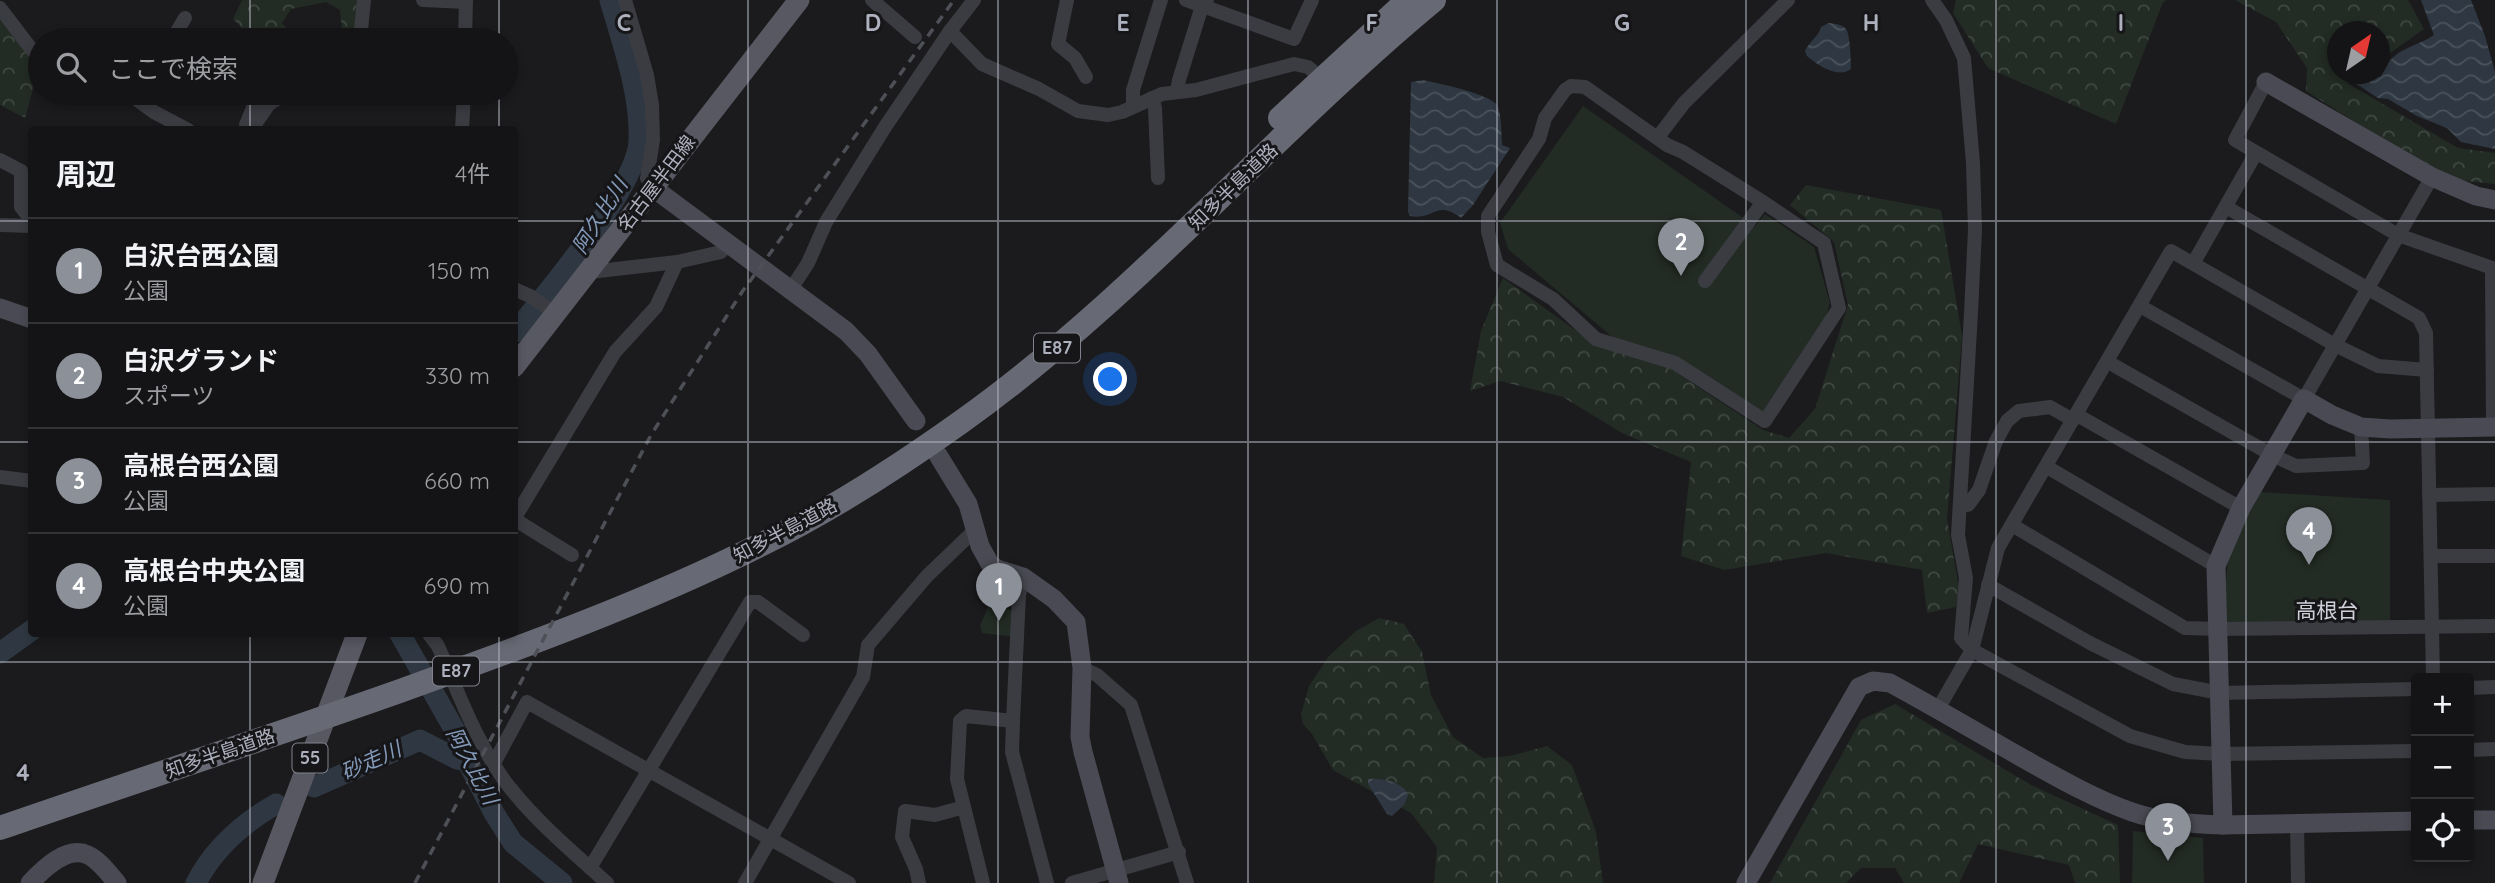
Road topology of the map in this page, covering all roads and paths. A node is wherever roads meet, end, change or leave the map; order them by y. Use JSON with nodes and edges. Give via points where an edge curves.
{"nodes":[{"id":1,"x":364,"y":0,"type":"edge"},
{"id":2,"x":423,"y":0,"type":"edge"},
{"id":3,"x":799,"y":0,"type":"edge"},
{"id":4,"x":872,"y":0,"type":"edge"},
{"id":5,"x":974,"y":0,"type":"edge"},
{"id":6,"x":1067,"y":0,"type":"edge"},
{"id":7,"x":1161,"y":0,"type":"edge"},
{"id":8,"x":1186,"y":0,"type":"edge"},
{"id":9,"x":1312,"y":0,"type":"edge"},
{"id":10,"x":1408,"y":0,"type":"edge"},
{"id":11,"x":1434,"y":0,"type":"edge"},
{"id":12,"x":1787,"y":0,"type":"edge"},
{"id":13,"x":1931,"y":0,"type":"edge"},
{"id":14,"x":466,"y":1,"type":"edge"},
{"id":15,"x":628,"y":2,"type":"edge"},
{"id":16,"x":1205,"y":3,"type":"edge"},
{"id":17,"x":0,"y":8,"type":"edge"},
{"id":18,"x":185,"y":18,"type":"dead end"},
{"id":19,"x":179,"y":28,"type":"edge"},
{"id":20,"x":361,"y":28,"type":"edge"},
{"id":21,"x":465,"y":28,"type":"edge"},
{"id":22,"x":950,"y":30,"type":"junction"},
{"id":23,"x":915,"y":37,"type":"dead end"},
{"id":24,"x":28,"y":45,"type":"edge"},
{"id":25,"x":1315,"y":73,"type":"dead end"},
{"id":26,"x":1086,"y":77,"type":"dead end"},
{"id":27,"x":2266,"y":82,"type":"joint"},
{"id":28,"x":1177,"y":92,"type":"junction"},
{"id":29,"x":1152,"y":98,"type":"junction"},
{"id":30,"x":144,"y":105,"type":"edge"},
{"id":31,"x":255,"y":105,"type":"edge"},
{"id":32,"x":269,"y":105,"type":"edge"},
{"id":33,"x":463,"y":105,"type":"edge"},
{"id":34,"x":1133,"y":106,"type":"junction"},
{"id":35,"x":180,"y":126,"type":"edge"},
{"id":36,"x":247,"y":126,"type":"edge"},
{"id":37,"x":254,"y":126,"type":"edge"},
{"id":38,"x":462,"y":126,"type":"edge"},
{"id":39,"x":1658,"y":137,"type":"junction"},
{"id":40,"x":2256,"y":153,"type":"junction"},
{"id":41,"x":0,"y":160,"type":"edge"},
{"id":42,"x":2432,"y":177,"type":"junction"},
{"id":43,"x":1158,"y":178,"type":"dead end"},
{"id":44,"x":652,"y":187,"type":"junction"},
{"id":45,"x":2495,"y":200,"type":"edge"},
{"id":46,"x":1762,"y":202,"type":"junction"},
{"id":47,"x":2226,"y":207,"type":"junction"},
{"id":48,"x":28,"y":218,"type":"edge"},
{"id":49,"x":28,"y":224,"type":"edge"},
{"id":50,"x":0,"y":225,"type":"edge"},
{"id":51,"x":2398,"y":235,"type":"junction"},
{"id":52,"x":728,"y":243,"type":"junction"},
{"id":53,"x":677,"y":262,"type":"junction"},
{"id":54,"x":2194,"y":262,"type":"junction"},
{"id":55,"x":2493,"y":269,"type":"edge"},
{"id":56,"x":590,"y":272,"type":"junction"},
{"id":57,"x":1705,"y":281,"type":"dead end"},
{"id":58,"x":791,"y":289,"type":"junction"},
{"id":59,"x":2367,"y":289,"type":"junction"},
{"id":60,"x":518,"y":291,"type":"edge"},
{"id":61,"x":2140,"y":306,"type":"junction"},
{"id":62,"x":546,"y":307,"type":"junction"},
{"id":63,"x":0,"y":308,"type":"edge"},
{"id":64,"x":28,"y":318,"type":"edge"},
{"id":65,"x":2335,"y":345,"type":"junction"},
{"id":66,"x":518,"y":360,"type":"edge"},
{"id":67,"x":2108,"y":362,"type":"junction"},
{"id":68,"x":2427,"y":370,"type":"junction"},
{"id":69,"x":2304,"y":399,"type":"junction"},
{"id":70,"x":2075,"y":417,"type":"junction"},
{"id":71,"x":916,"y":421,"type":"dead end"},
{"id":72,"x":2361,"y":426,"type":"junction"},
{"id":73,"x":2494,"y":427,"type":"edge"},
{"id":74,"x":2428,"y":428,"type":"junction"},
{"id":75,"x":938,"y":455,"type":"dead end"},
{"id":76,"x":2272,"y":455,"type":"junction"},
{"id":77,"x":2047,"y":467,"type":"junction"},
{"id":78,"x":0,"y":477,"type":"edge"},
{"id":79,"x":28,"y":480,"type":"edge"},
{"id":80,"x":2495,"y":494,"type":"edge"},
{"id":81,"x":2429,"y":495,"type":"junction"},
{"id":82,"x":1960,"y":505,"type":"junction"},
{"id":83,"x":2241,"y":508,"type":"junction"},
{"id":84,"x":518,"y":512,"type":"edge"},
{"id":85,"x":518,"y":521,"type":"edge"},
{"id":86,"x":2012,"y":524,"type":"junction"},
{"id":87,"x":976,"y":529,"type":"junction"},
{"id":88,"x":572,"y":555,"type":"dead end"},
{"id":89,"x":2431,"y":556,"type":"junction"},
{"id":90,"x":2495,"y":556,"type":"edge"},
{"id":91,"x":2216,"y":566,"type":"junction"},
{"id":92,"x":1023,"y":577,"type":"junction"},
{"id":93,"x":1989,"y":585,"type":"junction"},
{"id":94,"x":614,"y":602,"type":"junction"},
{"id":95,"x":2495,"y":626,"type":"edge"},
{"id":96,"x":2432,"y":627,"type":"junction"},
{"id":97,"x":2218,"y":629,"type":"junction"},
{"id":98,"x":518,"y":631,"type":"edge"},
{"id":99,"x":803,"y":635,"type":"dead end"},
{"id":100,"x":356,"y":637,"type":"edge"},
{"id":101,"x":502,"y":637,"type":"edge"},
{"id":102,"x":441,"y":640,"type":"edge"},
{"id":103,"x":1972,"y":650,"type":"junction"},
{"id":104,"x":1082,"y":668,"type":"junction"},
{"id":105,"x":2433,"y":673,"type":"edge"},
{"id":106,"x":2495,"y":687,"type":"edge"},
{"id":107,"x":2474,"y":688,"type":"edge"},
{"id":108,"x":2411,"y":689,"type":"edge"},
{"id":109,"x":2220,"y":693,"type":"junction"},
{"id":110,"x":1938,"y":709,"type":"junction"},
{"id":111,"x":291,"y":721,"type":"junction"},
{"id":112,"x":1013,"y":721,"type":"junction"},
{"id":113,"x":2495,"y":749,"type":"edge"},
{"id":114,"x":2474,"y":750,"type":"edge"},
{"id":115,"x":2411,"y":751,"type":"edge"},
{"id":116,"x":2221,"y":754,"type":"junction"},
{"id":117,"x":494,"y":763,"type":"junction"},
{"id":118,"x":649,"y":772,"type":"junction"},
{"id":119,"x":964,"y":807,"type":"junction"},
{"id":120,"x":0,"y":811,"type":"edge"},
{"id":121,"x":2474,"y":820,"type":"edge"},
{"id":122,"x":2495,"y":820,"type":"edge"},
{"id":123,"x":2411,"y":821,"type":"edge"},
{"id":124,"x":2297,"y":824,"type":"junction"},
{"id":125,"x":2222,"y":825,"type":"junction"},
{"id":126,"x":0,"y":828,"type":"edge"},
{"id":127,"x":769,"y":838,"type":"junction"},
{"id":128,"x":1179,"y":852,"type":"junction"},
{"id":129,"x":590,"y":868,"type":"junction"},
{"id":130,"x":1117,"y":877,"type":"edge"},
{"id":131,"x":30,"y":883,"type":"edge"},
{"id":132,"x":117,"y":883,"type":"edge"},
{"id":133,"x":263,"y":883,"type":"edge"},
{"id":134,"x":607,"y":883,"type":"edge"},
{"id":135,"x":744,"y":883,"type":"edge"},
{"id":136,"x":849,"y":883,"type":"edge"},
{"id":137,"x":919,"y":883,"type":"edge"},
{"id":138,"x":983,"y":883,"type":"edge"},
{"id":139,"x":1047,"y":883,"type":"edge"},
{"id":140,"x":1072,"y":883,"type":"edge"},
{"id":141,"x":1187,"y":883,"type":"edge"},
{"id":142,"x":1746,"y":883,"type":"edge"},
{"id":143,"x":2298,"y":883,"type":"edge"}],
"edges":[{"from":1,"to":20,"type":"street"},
{"from":2,"to":14,"type":"street"},
{"from":3,"to":44,"type":"main road","name":"名古屋半田線"},
{"from":4,"to":23,"type":"street"},
{"from":5,"to":22,"type":"street"},
{"from":6,"to":26,"type":"street","via":[[1058,44],[1075,58]]},
{"from":7,"to":34,"type":"street","via":[[1132,90]]},
{"from":8,"to":16,"type":"street"},
{"from":9,"to":16,"type":"street","via":[[1294,39]]},
{"from":10,"to":94,"type":"highway","name":"知多半島道路","number":"E87","via":[[1065,320],[954,407],[890,451],[755,530]]},
{"from":11,"to":94,"type":"highway","name":"知多半島道路","number":"E87","via":[[1077,332],[963,420],[887,472],[762,544]]},
{"from":12,"to":39,"type":"street","via":[[1684,103]]},
{"from":13,"to":82,"type":"street","via":[[1964,58],[1973,163],[1972,313]]},
{"from":14,"to":21,"type":"street"},
{"from":15,"to":44,"type":"street","via":[[652,105],[647,178]]},
{"from":16,"to":28,"type":"street"},
{"from":17,"to":24,"type":"street"},
{"from":18,"to":19,"type":"street"},
{"from":22,"to":34,"type":"street","via":[[982,64],[1078,111],[1108,115]]},
{"from":22,"to":58,"type":"street","via":[[826,222]]},
{"from":25,"to":28,"type":"street","via":[[1294,65]]},
{"from":27,"to":40,"type":"street","via":[[2235,140]]},
{"from":27,"to":42,"type":"street"},
{"from":28,"to":29,"type":"street"},
{"from":29,"to":34,"type":"street"},
{"from":29,"to":43,"type":"street"},
{"from":30,"to":35,"type":"street"},
{"from":31,"to":36,"type":"street"},
{"from":32,"to":37,"type":"street"},
{"from":33,"to":38,"type":"street"},
{"from":39,"to":46,"type":"street"},
{"from":39,"to":46,"type":"street","via":[[1585,87],[1565,90],[1488,216],[1497,265],[1553,299],[1596,339],[1675,363],[1765,421],[1839,308],[1824,243]]},
{"from":40,"to":47,"type":"street"},
{"from":40,"to":51,"type":"street"},
{"from":41,"to":48,"type":"street","via":[[21,171],[21,207]]},
{"from":42,"to":45,"type":"street"},
{"from":42,"to":51,"type":"street"},
{"from":44,"to":52,"type":"street"},
{"from":44,"to":56,"type":"main road","name":"名古屋半田線"},
{"from":46,"to":57,"type":"street"},
{"from":47,"to":54,"type":"street"},
{"from":47,"to":59,"type":"street"},
{"from":49,"to":50,"type":"street"},
{"from":51,"to":55,"type":"street"},
{"from":51,"to":59,"type":"street"},
{"from":52,"to":53,"type":"street","via":[[721,252]]},
{"from":52,"to":58,"type":"street"},
{"from":53,"to":56,"type":"street"},
{"from":53,"to":84,"type":"street","via":[[656,307],[615,352]]},
{"from":54,"to":61,"type":"street","via":[[2171,251]]},
{"from":54,"to":65,"type":"street"},
{"from":55,"to":73,"type":"street"},
{"from":56,"to":62,"type":"main road","name":"名古屋半田線"},
{"from":58,"to":71,"type":"street","via":[[859,343]]},
{"from":59,"to":65,"type":"street"},
{"from":59,"to":68,"type":"street","via":[[2419,317],[2426,333]]},
{"from":60,"to":62,"type":"street"},
{"from":61,"to":67,"type":"street"},
{"from":61,"to":69,"type":"street"},
{"from":62,"to":66,"type":"main road","name":"名古屋半田線"},
{"from":63,"to":64,"type":"street"},
{"from":65,"to":68,"type":"street","via":[[2378,366]]},
{"from":65,"to":69,"type":"street"},
{"from":67,"to":70,"type":"street"},
{"from":67,"to":76,"type":"street"},
{"from":68,"to":74,"type":"street"},
{"from":69,"to":72,"type":"street"},
{"from":69,"to":76,"type":"street"},
{"from":70,"to":77,"type":"street"},
{"from":70,"to":82,"type":"street","via":[[2050,407],[2019,411],[1996,441],[1972,501]]},
{"from":70,"to":83,"type":"street"},
{"from":72,"to":74,"type":"street"},
{"from":72,"to":76,"type":"street","via":[[2363,463],[2296,466]]},
{"from":73,"to":74,"type":"street"},
{"from":74,"to":81,"type":"street"},
{"from":75,"to":87,"type":"street","via":[[968,504]]},
{"from":76,"to":83,"type":"street"},
{"from":77,"to":86,"type":"street"},
{"from":77,"to":91,"type":"street"},
{"from":78,"to":79,"type":"street"},
{"from":80,"to":81,"type":"street"},
{"from":81,"to":89,"type":"street"},
{"from":82,"to":103,"type":"street","via":[[1958,535],[1966,578],[1961,638]]},
{"from":83,"to":91,"type":"street"},
{"from":85,"to":88,"type":"street"},
{"from":86,"to":93,"type":"street","via":[[1998,548]]},
{"from":86,"to":97,"type":"street","via":[[2185,628]]},
{"from":87,"to":92,"type":"street","via":[[990,564]]},
{"from":87,"to":127,"type":"street","via":[[927,576],[868,645],[863,677]]},
{"from":89,"to":90,"type":"street"},
{"from":89,"to":96,"type":"street"},
{"from":91,"to":97,"type":"street"},
{"from":92,"to":104,"type":"street","via":[[1076,622]]},
{"from":92,"to":112,"type":"street"},
{"from":93,"to":103,"type":"street"},
{"from":93,"to":109,"type":"street","via":[[2173,684]]},
{"from":94,"to":98,"type":"highway","name":"知多半島道路","number":"E87"},
{"from":94,"to":111,"type":"highway","name":"知多半島道路","number":"E87","via":[[535,642]]},
{"from":95,"to":96,"type":"street"},
{"from":96,"to":97,"type":"street"},
{"from":96,"to":105,"type":"street"},
{"from":97,"to":109,"type":"street"},
{"from":99,"to":118,"type":"street","via":[[758,602],[750,602]]},
{"from":100,"to":133,"type":"main road","number":"55"},
{"from":101,"to":111,"type":"highway","name":"知多半島道路","number":"E87"},
{"from":102,"to":117,"type":"street"},
{"from":103,"to":110,"type":"street"},
{"from":103,"to":116,"type":"street","via":[[2130,736],[2185,752]]},
{"from":104,"to":128,"type":"street","via":[[1131,705]]},
{"from":104,"to":130,"type":"street","via":[[1080,737]]},
{"from":106,"to":107,"type":"street"},
{"from":108,"to":109,"type":"street"},
{"from":109,"to":116,"type":"street"},
{"from":110,"to":125,"type":"street","via":[[2050,774],[2132,812]]},
{"from":110,"to":142,"type":"street","via":[[1880,680],[1859,687]]},
{"from":111,"to":120,"type":"highway","name":"知多半島道路","number":"E87"},
{"from":111,"to":126,"type":"highway","name":"知多半島道路","number":"E87"},
{"from":112,"to":119,"type":"street","via":[[966,716],[960,721],[957,779]]},
{"from":112,"to":139,"type":"street","via":[[1012,752]]},
{"from":113,"to":114,"type":"street"},
{"from":115,"to":116,"type":"street"},
{"from":116,"to":125,"type":"street"},
{"from":117,"to":118,"type":"street","via":[[527,702]]},
{"from":117,"to":129,"type":"street","via":[[511,789]]},
{"from":118,"to":127,"type":"street"},
{"from":118,"to":129,"type":"street"},
{"from":119,"to":137,"type":"street","via":[[935,815],[905,811],[902,836]]},
{"from":119,"to":138,"type":"street"},
{"from":121,"to":122,"type":"street"},
{"from":123,"to":124,"type":"street"},
{"from":124,"to":125,"type":"street"},
{"from":124,"to":143,"type":"street"},
{"from":127,"to":135,"type":"street"},
{"from":127,"to":136,"type":"street"},
{"from":128,"to":130,"type":"street"},
{"from":128,"to":141,"type":"street"},
{"from":129,"to":134,"type":"street"},
{"from":130,"to":140,"type":"street"},
{"from":131,"to":132,"type":"street","via":[[55,860],[73,853],[88,855]]}]}
